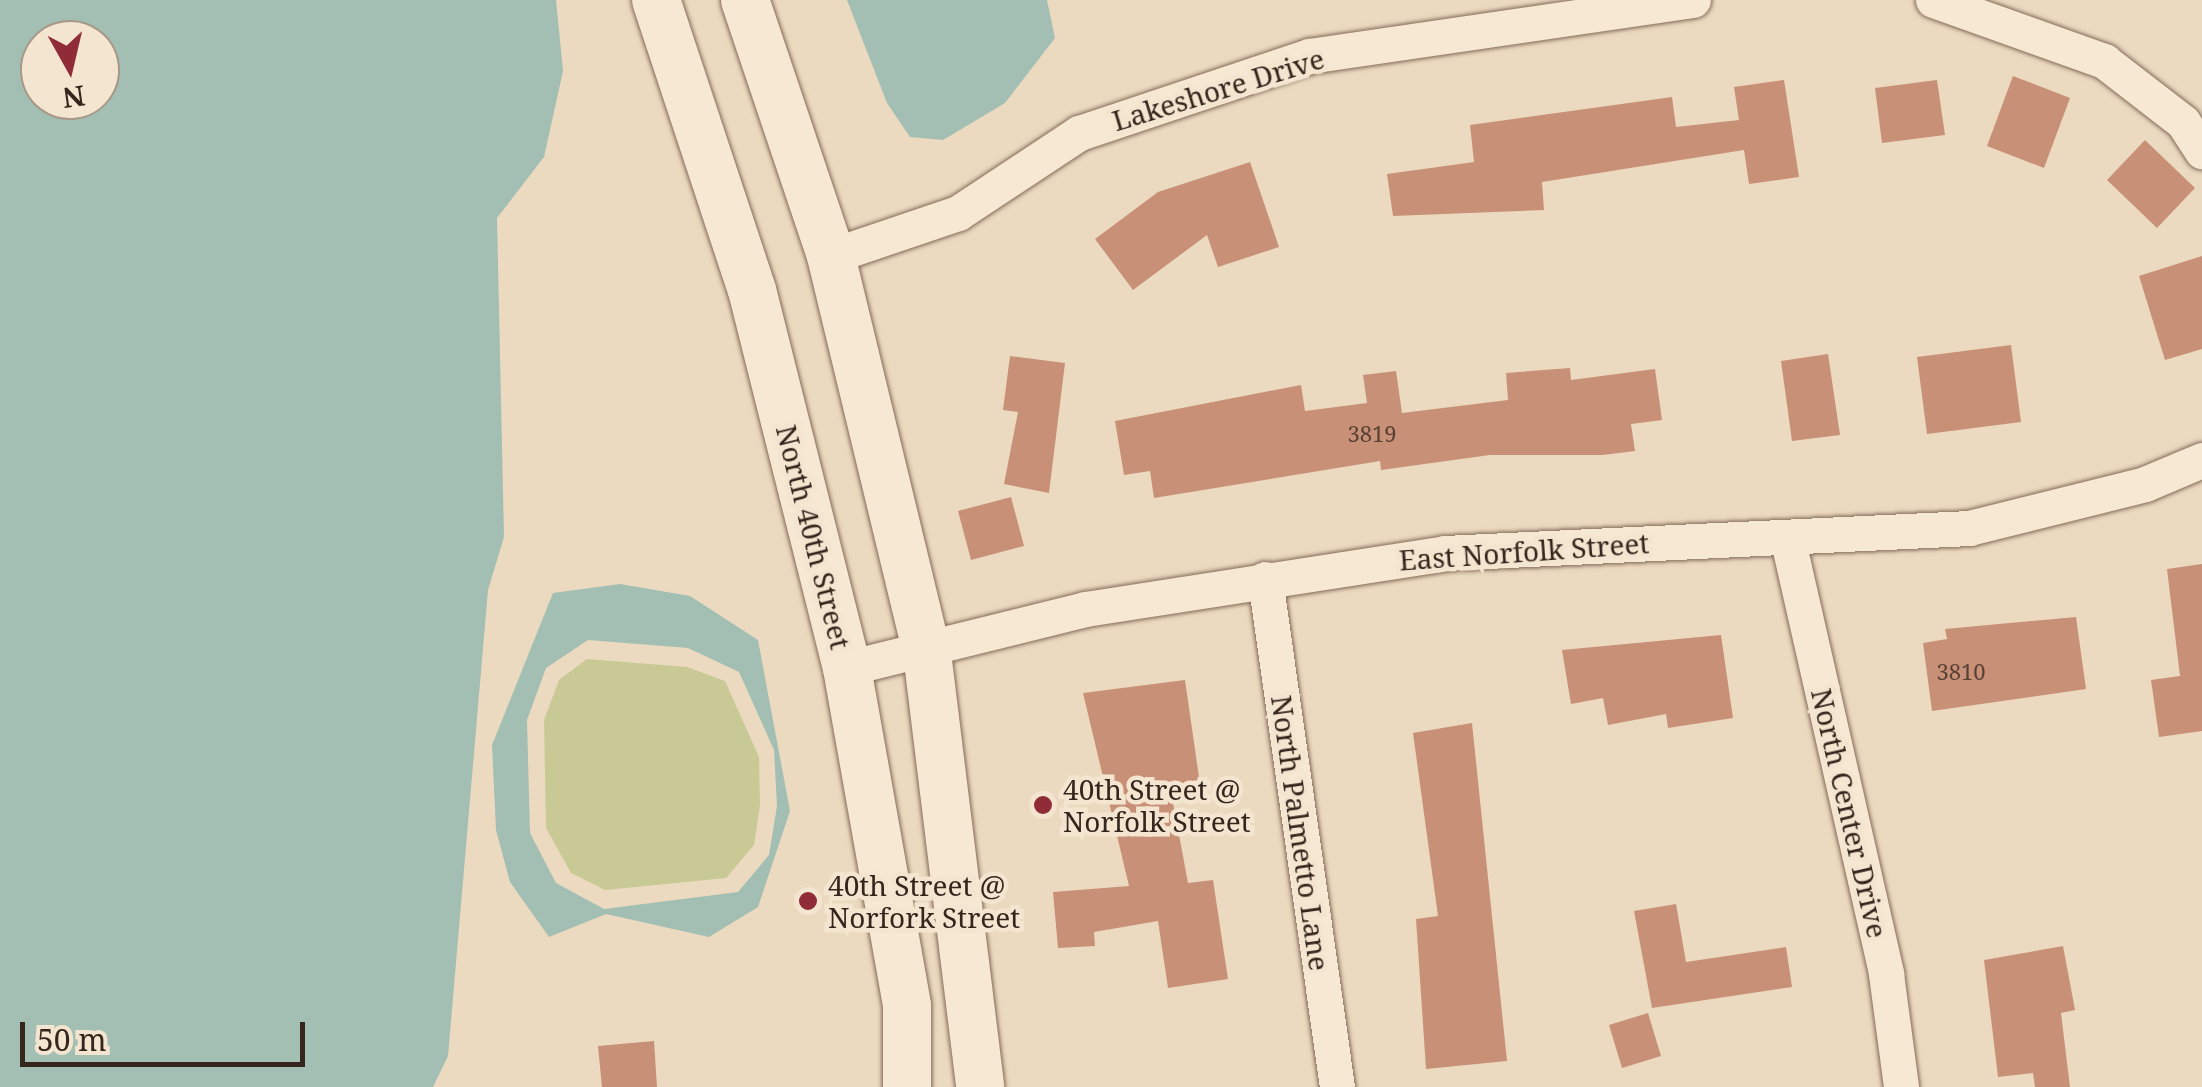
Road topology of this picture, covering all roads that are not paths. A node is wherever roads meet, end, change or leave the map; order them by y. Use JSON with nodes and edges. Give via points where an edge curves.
{"nodes":[{"id":1,"x":656,"y":0,"type":"edge"},
{"id":2,"x":744,"y":0,"type":"edge"},
{"id":3,"x":1693,"y":0,"type":"edge"},
{"id":4,"x":1933,"y":0,"type":"edge"},
{"id":5,"x":2202,"y":150,"type":"edge"},
{"id":6,"x":832,"y":256,"type":"junction"},
{"id":7,"x":2202,"y":460,"type":"edge"},
{"id":8,"x":1788,"y":541,"type":"junction"},
{"id":9,"x":1265,"y":579,"type":"junction"},
{"id":10,"x":928,"y":653,"type":"junction"},
{"id":11,"x":847,"y":668,"type":"junction"},
{"id":12,"x":907,"y":1087,"type":"edge"},
{"id":13,"x":980,"y":1087,"type":"edge"},
{"id":14,"x":1337,"y":1087,"type":"edge"},
{"id":15,"x":1901,"y":1087,"type":"edge"}],
"edges":[{"from":1,"to":11,"type":"main road","name":"North 40th Street","via":[[752,290]]},
{"from":2,"to":6,"type":"main road"},
{"from":3,"to":6,"type":"street","name":"Lakeshore Drive","via":[[1309,56],[1079,133],[958,213]]},
{"from":4,"to":5,"type":"street","via":[[2104,62],[2184,122]]},
{"from":6,"to":10,"type":"main road"},
{"from":7,"to":8,"type":"street","name":"East Norfolk Street","via":[[2145,484],[1969,528]]},
{"from":8,"to":9,"type":"street","name":"East Norfolk Street","via":[[1591,541]]},
{"from":8,"to":15,"type":"street","name":"North Center Drive","via":[[1886,974]]},
{"from":9,"to":10,"type":"street","name":"East Norfolk Street","via":[[1084,609]]},
{"from":9,"to":14,"type":"street","name":"North Palmetto Lane"},
{"from":10,"to":11,"type":"street","name":"East Norfolk Street"},
{"from":10,"to":13,"type":"main road"},
{"from":11,"to":12,"type":"main road","name":"North 40th Street","via":[[907,1006]]}]}
